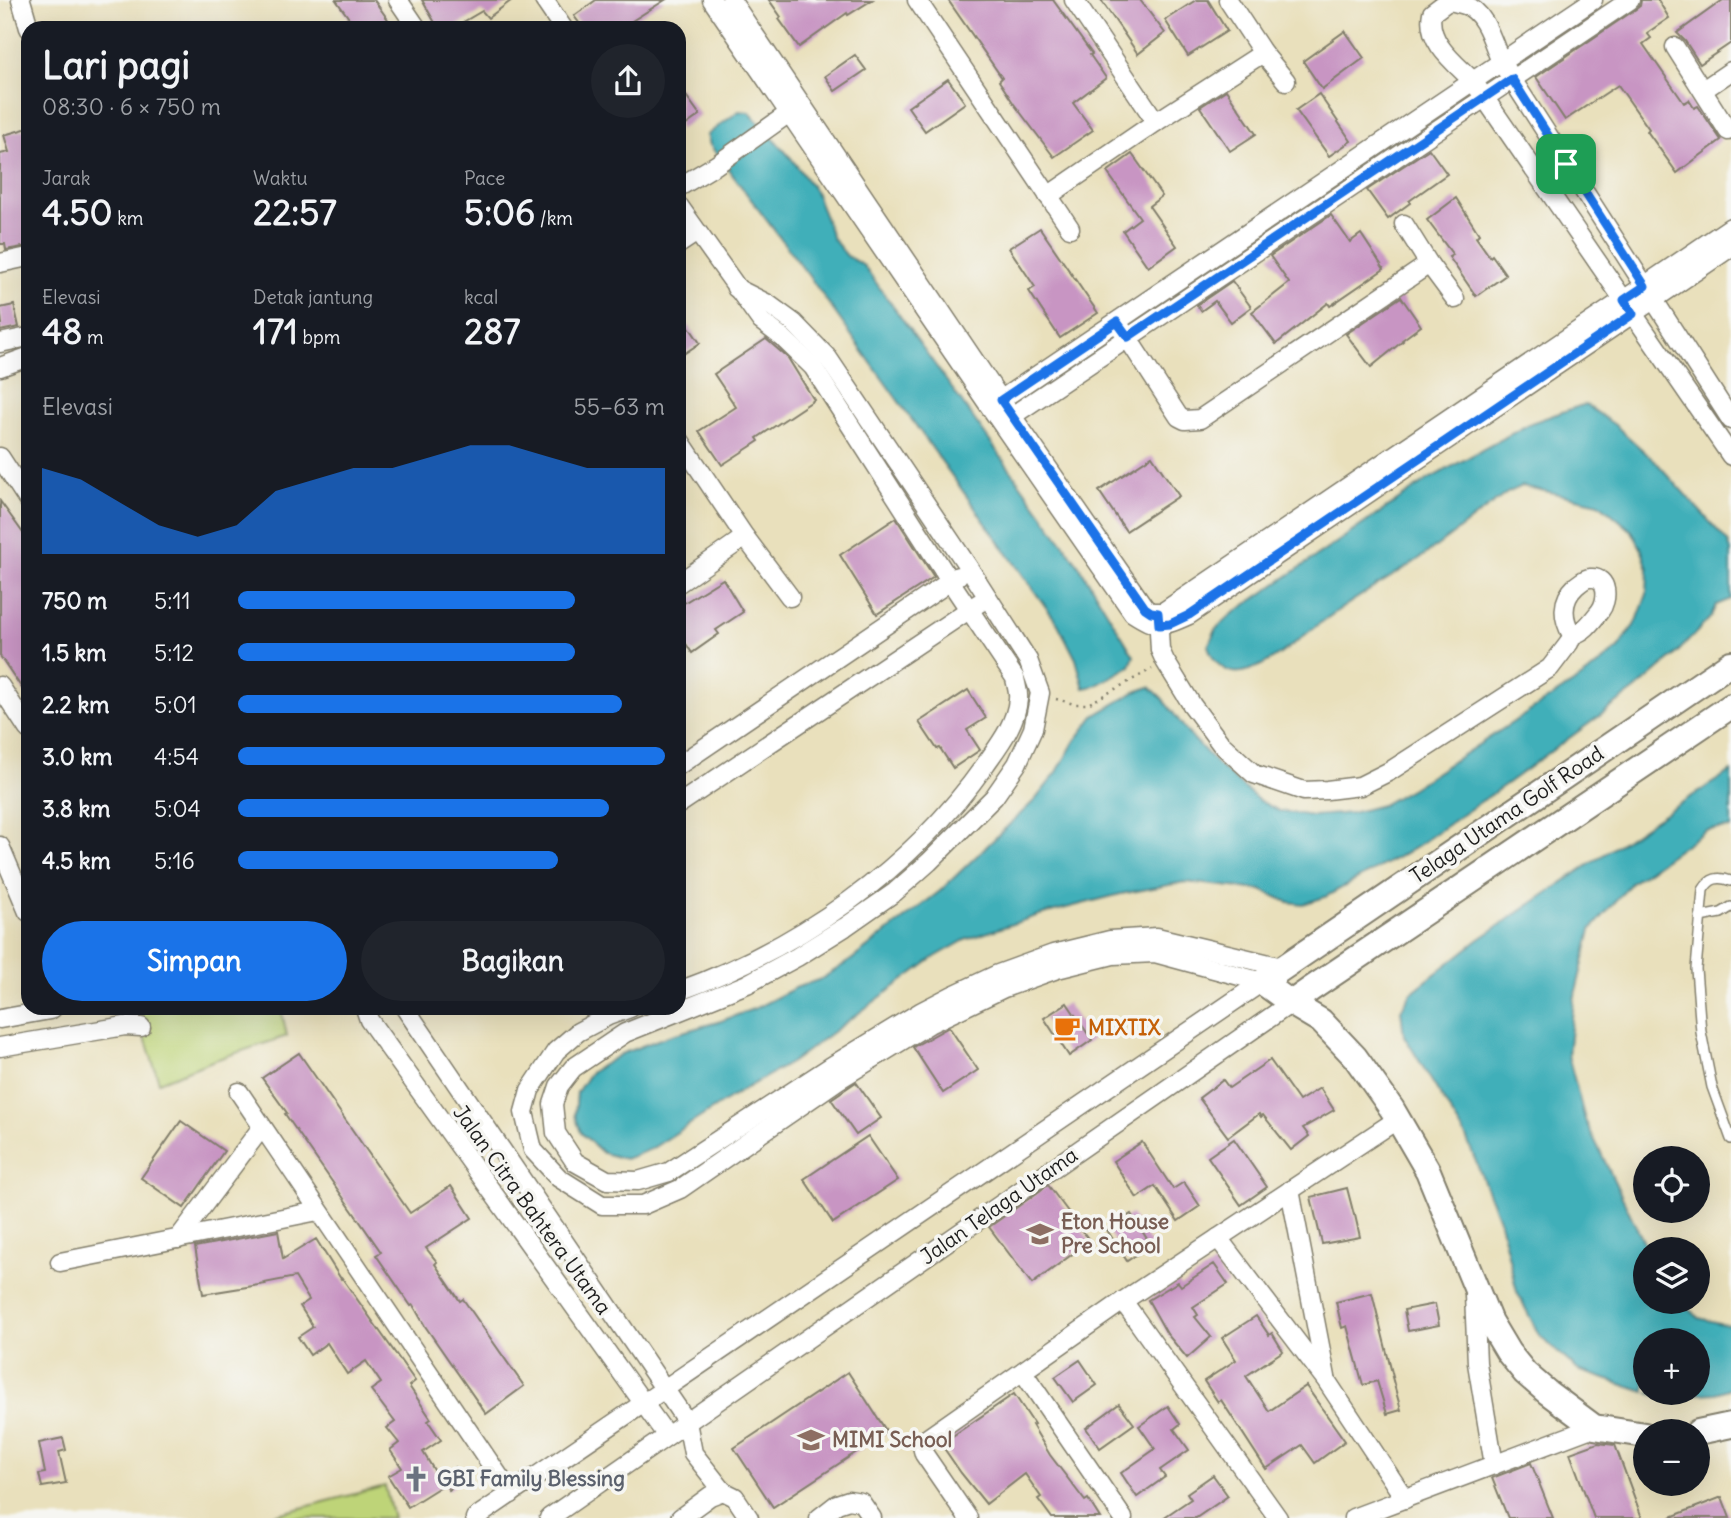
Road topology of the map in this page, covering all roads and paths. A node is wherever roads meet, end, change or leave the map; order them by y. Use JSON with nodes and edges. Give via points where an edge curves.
{"nodes":[{"id":1,"x":21,"y":0,"type":"edge"},
{"id":2,"x":398,"y":0,"type":"edge"},
{"id":3,"x":544,"y":0,"type":"edge"},
{"id":4,"x":712,"y":0,"type":"edge"},
{"id":5,"x":731,"y":0,"type":"edge"},
{"id":6,"x":917,"y":0,"type":"edge"},
{"id":7,"x":1074,"y":0,"type":"edge"},
{"id":8,"x":1228,"y":0,"type":"edge"},
{"id":9,"x":1594,"y":0,"type":"edge"},
{"id":10,"x":1630,"y":0,"type":"edge"},
{"id":11,"x":1447,"y":1,"type":"edge"},
{"id":12,"x":1428,"y":7,"type":"edge"},
{"id":13,"x":27,"y":21,"type":"edge"},
{"id":14,"x":412,"y":21,"type":"edge"},
{"id":15,"x":558,"y":21,"type":"edge"},
{"id":16,"x":1675,"y":47,"type":"dead end"},
{"id":17,"x":1263,"y":53,"type":"junction"},
{"id":18,"x":1501,"y":62,"type":"junction"},
{"id":19,"x":1731,"y":71,"type":"edge"},
{"id":20,"x":1512,"y":79,"type":"junction"},
{"id":21,"x":1286,"y":81,"type":"dead end"},
{"id":22,"x":1473,"y":81,"type":"junction"},
{"id":23,"x":1703,"y":90,"type":"junction"},
{"id":24,"x":1484,"y":98,"type":"junction"},
{"id":25,"x":788,"y":114,"type":"junction"},
{"id":26,"x":1156,"y":122,"type":"junction"},
{"id":27,"x":1728,"y":131,"type":"dead end"},
{"id":28,"x":686,"y":183,"type":"edge"},
{"id":29,"x":1048,"y":196,"type":"junction"},
{"id":30,"x":686,"y":216,"type":"edge"},
{"id":31,"x":1404,"y":224,"type":"dead end"},
{"id":32,"x":1731,"y":227,"type":"edge"},
{"id":33,"x":1070,"y":228,"type":"dead end"},
{"id":34,"x":697,"y":232,"type":"junction"},
{"id":35,"x":686,"y":239,"type":"edge"},
{"id":36,"x":1731,"y":247,"type":"edge"},
{"id":37,"x":21,"y":258,"type":"edge"},
{"id":38,"x":0,"y":263,"type":"edge"},
{"id":39,"x":1429,"y":264,"type":"junction"},
{"id":40,"x":736,"y":288,"type":"junction"},
{"id":41,"x":1650,"y":293,"type":"junction"},
{"id":42,"x":1455,"y":299,"type":"dead end"},
{"id":43,"x":1629,"y":307,"type":"junction"},
{"id":44,"x":1123,"y":329,"type":"junction"},
{"id":45,"x":21,"y":338,"type":"edge"},
{"id":46,"x":0,"y":343,"type":"edge"},
{"id":47,"x":21,"y":360,"type":"edge"},
{"id":48,"x":0,"y":367,"type":"edge"},
{"id":49,"x":995,"y":404,"type":"junction"},
{"id":50,"x":1006,"y":419,"type":"junction"},
{"id":51,"x":1731,"y":420,"type":"edge"},
{"id":52,"x":686,"y":449,"type":"edge"},
{"id":53,"x":1731,"y":456,"type":"edge"},
{"id":54,"x":0,"y":457,"type":"edge"},
{"id":55,"x":21,"y":489,"type":"edge"},
{"id":56,"x":745,"y":537,"type":"junction"},
{"id":57,"x":969,"y":568,"type":"junction"},
{"id":58,"x":686,"y":578,"type":"edge"},
{"id":59,"x":950,"y":582,"type":"junction"},
{"id":60,"x":790,"y":597,"type":"dead end"},
{"id":61,"x":988,"y":597,"type":"junction"},
{"id":62,"x":969,"y":609,"type":"junction"},
{"id":63,"x":1158,"y":619,"type":"junction"},
{"id":64,"x":1572,"y":635,"type":"dead end"},
{"id":65,"x":1165,"y":661,"type":"junction"},
{"id":66,"x":1731,"y":663,"type":"edge"},
{"id":67,"x":0,"y":686,"type":"edge"},
{"id":68,"x":1040,"y":693,"type":"junction"},
{"id":69,"x":1731,"y":706,"type":"edge"},
{"id":70,"x":21,"y":718,"type":"edge"},
{"id":71,"x":686,"y":760,"type":"edge"},
{"id":72,"x":686,"y":799,"type":"edge"},
{"id":73,"x":0,"y":846,"type":"edge"},
{"id":74,"x":1731,"y":881,"type":"edge"},
{"id":75,"x":21,"y":896,"type":"edge"},
{"id":76,"x":1731,"y":907,"type":"edge"},
{"id":77,"x":1700,"y":917,"type":"junction"},
{"id":78,"x":1282,"y":967,"type":"junction"},
{"id":79,"x":1262,"y":982,"type":"junction"},
{"id":80,"x":686,"y":987,"type":"edge"},
{"id":81,"x":1301,"y":996,"type":"junction"},
{"id":82,"x":686,"y":1008,"type":"edge"},
{"id":83,"x":22,"y":1015,"type":"edge"},
{"id":84,"x":367,"y":1015,"type":"edge"},
{"id":85,"x":410,"y":1015,"type":"edge"},
{"id":86,"x":611,"y":1015,"type":"edge"},
{"id":87,"x":670,"y":1015,"type":"edge"},
{"id":88,"x":0,"y":1019,"type":"edge"},
{"id":89,"x":141,"y":1027,"type":"dead end"},
{"id":90,"x":0,"y":1047,"type":"edge"},
{"id":91,"x":239,"y":1092,"type":"dead end"},
{"id":92,"x":1398,"y":1119,"type":"junction"},
{"id":93,"x":261,"y":1127,"type":"junction"},
{"id":94,"x":1731,"y":1139,"type":"edge"},
{"id":95,"x":1290,"y":1190,"type":"junction"},
{"id":96,"x":318,"y":1210,"type":"junction"},
{"id":97,"x":1218,"y":1238,"type":"junction"},
{"id":98,"x":178,"y":1239,"type":"junction"},
{"id":99,"x":61,"y":1262,"type":"dead end"},
{"id":100,"x":1473,"y":1282,"type":"junction"},
{"id":101,"x":1123,"y":1301,"type":"junction"},
{"id":102,"x":1023,"y":1372,"type":"junction"},
{"id":103,"x":1326,"y":1380,"type":"junction"},
{"id":104,"x":664,"y":1388,"type":"junction"},
{"id":105,"x":642,"y":1404,"type":"junction"},
{"id":106,"x":687,"y":1422,"type":"junction"},
{"id":107,"x":1594,"y":1427,"type":"junction"},
{"id":108,"x":1710,"y":1432,"type":"edge"},
{"id":109,"x":1729,"y":1432,"type":"edge"},
{"id":110,"x":1633,"y":1433,"type":"edge"},
{"id":111,"x":667,"y":1436,"type":"junction"},
{"id":112,"x":1494,"y":1465,"type":"junction"},
{"id":113,"x":723,"y":1491,"type":"junction"},
{"id":114,"x":511,"y":1494,"type":"junction"},
{"id":115,"x":1405,"y":1499,"type":"junction"},
{"id":116,"x":475,"y":1518,"type":"edge"},
{"id":117,"x":549,"y":1518,"type":"edge"},
{"id":118,"x":680,"y":1518,"type":"edge"},
{"id":119,"x":749,"y":1518,"type":"edge"},
{"id":120,"x":819,"y":1518,"type":"edge"},
{"id":121,"x":872,"y":1518,"type":"edge"},
{"id":122,"x":968,"y":1518,"type":"edge"},
{"id":123,"x":1123,"y":1518,"type":"edge"},
{"id":124,"x":1278,"y":1518,"type":"edge"},
{"id":125,"x":1353,"y":1518,"type":"edge"}],
"edges":[{"from":1,"to":13,"type":"street"},
{"from":2,"to":14,"type":"street"},
{"from":3,"to":15,"type":"street"},
{"from":4,"to":25,"type":"street"},
{"from":5,"to":25,"type":"street"},
{"from":6,"to":29,"type":"street"},
{"from":7,"to":26,"type":"street"},
{"from":8,"to":17,"type":"street"},
{"from":9,"to":18,"type":"street"},
{"from":10,"to":20,"type":"street"},
{"from":11,"to":12,"type":"street"},
{"from":11,"to":18,"type":"street","via":[[1473,9],[1482,19]]},
{"from":12,"to":22,"type":"street","via":[[1440,48]]},
{"from":16,"to":23,"type":"street"},
{"from":17,"to":21,"type":"street"},
{"from":17,"to":26,"type":"street"},
{"from":18,"to":20,"type":"street"},
{"from":18,"to":22,"type":"street"},
{"from":19,"to":23,"type":"street"},
{"from":20,"to":24,"type":"street"},
{"from":20,"to":41,"type":"street"},
{"from":22,"to":24,"type":"street"},
{"from":22,"to":44,"type":"street"},
{"from":23,"to":27,"type":"street"},
{"from":24,"to":43,"type":"street"},
{"from":24,"to":44,"type":"street"},
{"from":25,"to":28,"type":"street"},
{"from":25,"to":49,"type":"street"},
{"from":26,"to":29,"type":"street"},
{"from":29,"to":33,"type":"street"},
{"from":30,"to":34,"type":"street"},
{"from":31,"to":39,"type":"street"},
{"from":32,"to":41,"type":"street"},
{"from":34,"to":35,"type":"street"},
{"from":34,"to":40,"type":"street"},
{"from":36,"to":41,"type":"street"},
{"from":37,"to":38,"type":"street"},
{"from":39,"to":42,"type":"street"},
{"from":39,"to":44,"type":"street","via":[[1199,419],[1179,417]]},
{"from":40,"to":57,"type":"street","via":[[794,323],[828,358]]},
{"from":40,"to":59,"type":"street","via":[[761,321],[813,367]]},
{"from":41,"to":43,"type":"street"},
{"from":41,"to":51,"type":"street"},
{"from":43,"to":53,"type":"street"},
{"from":43,"to":63,"type":"street"},
{"from":44,"to":49,"type":"street"},
{"from":44,"to":50,"type":"street"},
{"from":45,"to":46,"type":"street"},
{"from":47,"to":48,"type":"street"},
{"from":49,"to":50,"type":"street"},
{"from":50,"to":63,"type":"street","via":[[1145,608]]},
{"from":52,"to":56,"type":"street"},
{"from":54,"to":55,"type":"street"},
{"from":56,"to":58,"type":"street"},
{"from":56,"to":60,"type":"street"},
{"from":57,"to":59,"type":"street"},
{"from":57,"to":61,"type":"street"},
{"from":59,"to":62,"type":"street"},
{"from":59,"to":71,"type":"street"},
{"from":61,"to":62,"type":"street"},
{"from":61,"to":68,"type":"street","via":[[1028,660]]},
{"from":62,"to":72,"type":"street"},
{"from":62,"to":80,"type":"street","via":[[1015,678],[1019,697],[1013,721],[969,788],[916,846],[832,913],[743,965]]},
{"from":63,"to":65,"type":"street"},
{"from":64,"to":65,"type":"street","via":[[1550,667],[1422,751],[1360,786],[1327,790],[1304,791],[1254,774],[1221,744]]},
{"from":65,"to":68,"type":"path","via":[[1088,704]]},
{"from":66,"to":78,"type":"main road","name":"Telaga Utama Golf Road"},
{"from":67,"to":70,"type":"street"},
{"from":68,"to":82,"type":"street","via":[[1033,729],[1017,764],[995,797],[929,862],[895,892],[797,957]]},
{"from":69,"to":81,"type":"main road","name":"Telaga Utama Golf Road"},
{"from":73,"to":75,"type":"street"},
{"from":74,"to":77,"type":"lane","via":[[1718,878],[1708,883]]},
{"from":76,"to":77,"type":"lane"},
{"from":77,"to":94,"type":"lane","via":[[1696,969],[1701,1032],[1712,1087]]},
{"from":78,"to":79,"type":"main road","name":"Jalan Telaga Utama"},
{"from":78,"to":81,"type":"main road"},
{"from":78,"to":87,"type":"street","via":[[1157,937],[1110,940],[1053,954],[998,974],[922,1011],[669,1171],[638,1181],[607,1180],[575,1162],[556,1133],[553,1104],[559,1086],[573,1068],[625,1033]]},
{"from":79,"to":81,"type":"main road"},
{"from":79,"to":86,"type":"street","via":[[1156,953],[1113,955],[1004,988],[929,1024],[838,1080],[680,1189],[643,1205],[602,1205],[559,1178],[533,1150],[524,1112],[530,1090],[556,1051],[578,1032]]},
{"from":79,"to":104,"type":"street","name":"Jalan Telaga Utama"},
{"from":81,"to":92,"type":"main road","via":[[1355,1057]]},
{"from":81,"to":106,"type":"street","name":"Jalan Telaga Utama"},
{"from":83,"to":88,"type":"street"},
{"from":84,"to":105,"type":"street","name":"Jalan Citra Bahtera Utama"},
{"from":85,"to":104,"type":"street","name":"Jalan Citra Bahtera Utama"},
{"from":89,"to":90,"type":"street"},
{"from":91,"to":93,"type":"street"},
{"from":92,"to":95,"type":"street"},
{"from":92,"to":100,"type":"main road","via":[[1427,1171]]},
{"from":93,"to":96,"type":"street"},
{"from":93,"to":98,"type":"street"},
{"from":95,"to":97,"type":"street"},
{"from":95,"to":103,"type":"street"},
{"from":96,"to":98,"type":"street"},
{"from":96,"to":114,"type":"street"},
{"from":97,"to":101,"type":"street"},
{"from":97,"to":103,"type":"street"},
{"from":98,"to":99,"type":"street"},
{"from":100,"to":107,"type":"main road","via":[[1490,1322],[1525,1373]]},
{"from":100,"to":112,"type":"street","via":[[1477,1363]]},
{"from":101,"to":102,"type":"street"},
{"from":101,"to":124,"type":"street"},
{"from":102,"to":122,"type":"street","via":[[923,1442],[924,1454]]},
{"from":102,"to":123,"type":"street"},
{"from":103,"to":115,"type":"street"},
{"from":104,"to":105,"type":"street","name":"Jalan Telaga Utama"},
{"from":104,"to":106,"type":"street","name":"Jalan Citra Bahtera Utama"},
{"from":105,"to":111,"type":"street","name":"Jalan Citra Bahtera Utama"},
{"from":105,"to":114,"type":"street","name":"Jalan Telaga Utama"},
{"from":106,"to":111,"type":"street","name":"Jalan Telaga Utama"},
{"from":106,"to":113,"type":"street","via":[[693,1453]]},
{"from":107,"to":110,"type":"main road"},
{"from":107,"to":112,"type":"street"},
{"from":108,"to":109,"type":"main road"},
{"from":111,"to":117,"type":"street","name":"Jalan Telaga Utama"},
{"from":112,"to":115,"type":"street"},
{"from":113,"to":118,"type":"street"},
{"from":113,"to":119,"type":"street","via":[[735,1497]]},
{"from":114,"to":116,"type":"street","name":"Jalan Telaga Utama"},
{"from":115,"to":125,"type":"street"},
{"from":120,"to":121,"type":"street","via":[[849,1500],[861,1502]]}]}
